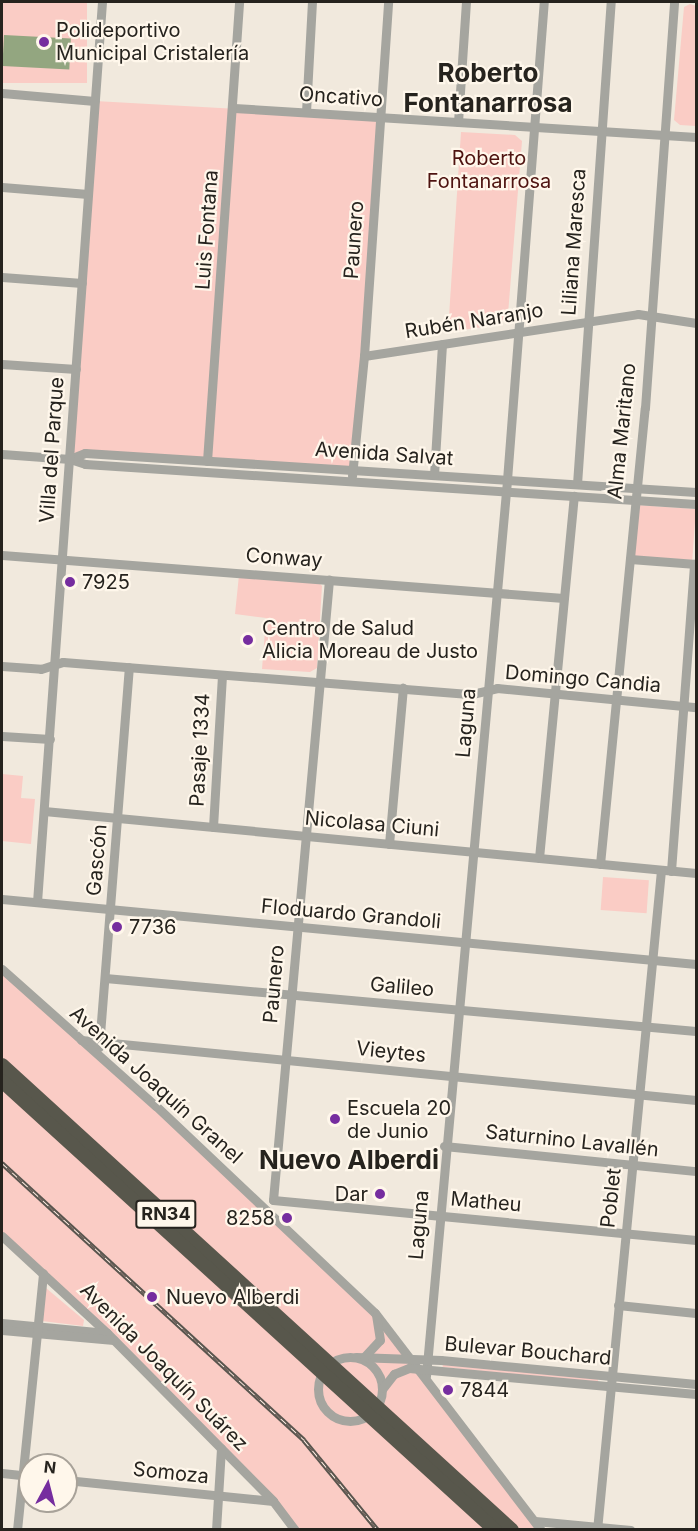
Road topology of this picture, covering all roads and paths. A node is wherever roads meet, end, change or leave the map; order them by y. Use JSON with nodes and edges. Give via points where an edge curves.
{"nodes":[{"id":1,"x":102,"y":2,"type":"edge"},
{"id":2,"x":239,"y":2,"type":"edge"},
{"id":3,"x":312,"y":2,"type":"edge"},
{"id":4,"x":388,"y":2,"type":"edge"},
{"id":5,"x":466,"y":2,"type":"edge"},
{"id":6,"x":544,"y":2,"type":"edge"},
{"id":7,"x":611,"y":2,"type":"edge"},
{"id":8,"x":674,"y":2,"type":"edge"},
{"id":9,"x":2,"y":93,"type":"edge"},
{"id":10,"x":95,"y":100,"type":"junction"},
{"id":11,"x":234,"y":108,"type":"junction"},
{"id":12,"x":306,"y":112,"type":"junction"},
{"id":13,"x":380,"y":117,"type":"junction"},
{"id":14,"x":458,"y":122,"type":"junction"},
{"id":15,"x":534,"y":127,"type":"junction"},
{"id":16,"x":600,"y":131,"type":"junction"},
{"id":17,"x":662,"y":135,"type":"junction"},
{"id":18,"x":696,"y":137,"type":"edge"},
{"id":19,"x":2,"y":187,"type":"edge"},
{"id":20,"x":88,"y":194,"type":"junction"},
{"id":21,"x":2,"y":277,"type":"edge"},
{"id":22,"x":82,"y":283,"type":"junction"},
{"id":23,"x":650,"y":314,"type":"junction"},
{"id":24,"x":586,"y":322,"type":"junction"},
{"id":25,"x":696,"y":323,"type":"edge"},
{"id":26,"x":518,"y":332,"type":"junction"},
{"id":27,"x":442,"y":344,"type":"junction"},
{"id":28,"x":364,"y":356,"type":"junction"},
{"id":29,"x":2,"y":364,"type":"edge"},
{"id":30,"x":76,"y":369,"type":"junction"},
{"id":31,"x":2,"y":454,"type":"edge"},
{"id":32,"x":70,"y":459,"type":"junction"},
{"id":33,"x":207,"y":461,"type":"junction"},
{"id":34,"x":352,"y":470,"type":"junction"},
{"id":35,"x":434,"y":475,"type":"junction"},
{"id":36,"x":507,"y":480,"type":"junction"},
{"id":37,"x":351,"y":481,"type":"junction"},
{"id":38,"x":577,"y":484,"type":"junction"},
{"id":39,"x":635,"y":488,"type":"junction"},
{"id":40,"x":505,"y":491,"type":"junction"},
{"id":41,"x":696,"y":492,"type":"edge"},
{"id":42,"x":574,"y":496,"type":"junction"},
{"id":43,"x":633,"y":500,"type":"junction"},
{"id":44,"x":696,"y":504,"type":"edge"},
{"id":45,"x":2,"y":555,"type":"edge"},
{"id":46,"x":630,"y":559,"type":"junction"},
{"id":47,"x":62,"y":560,"type":"junction"},
{"id":48,"x":695,"y":564,"type":"edge"},
{"id":49,"x":329,"y":580,"type":"junction"},
{"id":50,"x":496,"y":592,"type":"junction"},
{"id":51,"x":563,"y":598,"type":"junction"},
{"id":52,"x":54,"y":665,"type":"junction"},
{"id":53,"x":2,"y":666,"type":"edge"},
{"id":54,"x":129,"y":667,"type":"junction"},
{"id":55,"x":222,"y":675,"type":"junction"},
{"id":56,"x":319,"y":682,"type":"junction"},
{"id":57,"x":403,"y":688,"type":"junction"},
{"id":58,"x":487,"y":690,"type":"junction"},
{"id":59,"x":553,"y":693,"type":"junction"},
{"id":60,"x":614,"y":699,"type":"junction"},
{"id":61,"x":683,"y":705,"type":"junction"},
{"id":62,"x":696,"y":707,"type":"edge"},
{"id":63,"x":2,"y":736,"type":"edge"},
{"id":64,"x":50,"y":739,"type":"junction"},
{"id":65,"x":44,"y":811,"type":"junction"},
{"id":66,"x":119,"y":818,"type":"junction"},
{"id":67,"x":213,"y":827,"type":"junction"},
{"id":68,"x":304,"y":836,"type":"junction"},
{"id":69,"x":389,"y":844,"type":"junction"},
{"id":70,"x":472,"y":852,"type":"junction"},
{"id":71,"x":539,"y":858,"type":"junction"},
{"id":72,"x":600,"y":864,"type":"junction"},
{"id":73,"x":666,"y":870,"type":"junction"},
{"id":74,"x":696,"y":873,"type":"edge"},
{"id":75,"x":2,"y":899,"type":"edge"},
{"id":76,"x":37,"y":902,"type":"junction"},
{"id":77,"x":111,"y":909,"type":"junction"},
{"id":78,"x":297,"y":927,"type":"junction"},
{"id":79,"x":463,"y":942,"type":"junction"},
{"id":80,"x":652,"y":959,"type":"junction"},
{"id":81,"x":696,"y":963,"type":"edge"},
{"id":82,"x":2,"y":969,"type":"edge"},
{"id":83,"x":105,"y":978,"type":"junction"},
{"id":84,"x":291,"y":995,"type":"junction"},
{"id":85,"x":457,"y":1010,"type":"junction"},
{"id":86,"x":646,"y":1027,"type":"junction"},
{"id":87,"x":696,"y":1031,"type":"edge"},
{"id":88,"x":81,"y":1040,"type":"junction"},
{"id":89,"x":99,"y":1042,"type":"junction"},
{"id":90,"x":98,"y":1055,"type":"junction"},
{"id":91,"x":285,"y":1060,"type":"junction"},
{"id":92,"x":2,"y":1065,"type":"edge"},
{"id":93,"x":451,"y":1076,"type":"junction"},
{"id":94,"x":2,"y":1081,"type":"edge"},
{"id":95,"x":639,"y":1095,"type":"junction"},
{"id":96,"x":696,"y":1100,"type":"edge"},
{"id":97,"x":444,"y":1146,"type":"junction"},
{"id":98,"x":632,"y":1165,"type":"junction"},
{"id":99,"x":696,"y":1171,"type":"edge"},
{"id":100,"x":273,"y":1200,"type":"junction"},
{"id":101,"x":263,"y":1207,"type":"junction"},
{"id":102,"x":438,"y":1216,"type":"junction"},
{"id":103,"x":626,"y":1233,"type":"junction"},
{"id":104,"x":2,"y":1236,"type":"edge"},
{"id":105,"x":696,"y":1240,"type":"edge"},
{"id":106,"x":43,"y":1273,"type":"junction"},
{"id":107,"x":618,"y":1305,"type":"junction"},
{"id":108,"x":375,"y":1313,"type":"junction"},
{"id":109,"x":696,"y":1313,"type":"edge"},
{"id":110,"x":2,"y":1323,"type":"edge"},
{"id":111,"x":2,"y":1330,"type":"edge"},
{"id":112,"x":37,"y":1330,"type":"junction"},
{"id":113,"x":111,"y":1336,"type":"junction"},
{"id":114,"x":360,"y":1357,"type":"junction"},
{"id":115,"x":413,"y":1359,"type":"junction"},
{"id":116,"x":326,"y":1368,"type":"junction"},
{"id":117,"x":425,"y":1369,"type":"junction"},
{"id":118,"x":611,"y":1382,"type":"junction"},
{"id":119,"x":696,"y":1384,"type":"edge"},
{"id":120,"x":383,"y":1389,"type":"junction"},
{"id":121,"x":696,"y":1394,"type":"edge"},
{"id":122,"x":374,"y":1411,"type":"junction"},
{"id":123,"x":221,"y":1448,"type":"junction"},
{"id":124,"x":28,"y":1453,"type":"edge"},
{"id":125,"x":2,"y":1473,"type":"edge"},
{"id":126,"x":18,"y":1475,"type":"edge"},
{"id":127,"x":78,"y":1481,"type":"edge"},
{"id":128,"x":218,"y":1496,"type":"junction"},
{"id":129,"x":273,"y":1502,"type":"junction"},
{"id":130,"x":20,"y":1513,"type":"edge"},
{"id":131,"x":538,"y":1526,"type":"edge"},
{"id":132,"x":597,"y":1528,"type":"edge"},
{"id":133,"x":17,"y":1530,"type":"edge"},
{"id":134,"x":216,"y":1530,"type":"edge"},
{"id":135,"x":295,"y":1530,"type":"edge"},
{"id":136,"x":495,"y":1530,"type":"edge"},
{"id":137,"x":512,"y":1530,"type":"edge"},
{"id":138,"x":631,"y":1530,"type":"edge"}],
"edges":[{"from":1,"to":10,"type":"street","name":"Villa del Parque"},
{"from":2,"to":11,"type":"street","name":"Luis Fontana"},
{"from":3,"to":12,"type":"street"},
{"from":4,"to":13,"type":"street","name":"Paunero"},
{"from":5,"to":14,"type":"street"},
{"from":6,"to":15,"type":"street","name":"Laguna"},
{"from":7,"to":16,"type":"street","name":"Liliana Maresca"},
{"from":8,"to":17,"type":"street","name":"Alma Maritano"},
{"from":9,"to":10,"type":"street"},
{"from":10,"to":20,"type":"street","name":"Villa del Parque"},
{"from":11,"to":12,"type":"street","name":"Oncativo"},
{"from":11,"to":33,"type":"street","name":"Luis Fontana"},
{"from":12,"to":13,"type":"street","name":"Oncativo"},
{"from":13,"to":14,"type":"street","name":"Oncativo"},
{"from":13,"to":28,"type":"street","name":"Paunero"},
{"from":14,"to":15,"type":"street","name":"Oncativo"},
{"from":15,"to":16,"type":"street","name":"Oncativo"},
{"from":15,"to":26,"type":"street","name":"Laguna"},
{"from":16,"to":17,"type":"street","name":"Oncativo"},
{"from":16,"to":24,"type":"street","name":"Liliana Maresca"},
{"from":17,"to":18,"type":"street","name":"Oncativo"},
{"from":17,"to":23,"type":"street","name":"Alma Maritano"},
{"from":19,"to":20,"type":"street"},
{"from":20,"to":22,"type":"street","name":"Villa del Parque"},
{"from":21,"to":22,"type":"street"},
{"from":22,"to":30,"type":"street","name":"Villa del Parque"},
{"from":23,"to":24,"type":"street","name":"Rubén Naranjo"},
{"from":23,"to":25,"type":"street","name":"Rubén Naranjo"},
{"from":23,"to":39,"type":"street","name":"Alma Maritano"},
{"from":24,"to":26,"type":"street","name":"Rubén Naranjo"},
{"from":24,"to":38,"type":"street","name":"Liliana Maresca"},
{"from":26,"to":27,"type":"street","name":"Rubén Naranjo"},
{"from":26,"to":36,"type":"street","name":"Laguna"},
{"from":27,"to":28,"type":"street","name":"Rubén Naranjo"},
{"from":27,"to":35,"type":"street"},
{"from":28,"to":34,"type":"street","name":"Paunero"},
{"from":29,"to":30,"type":"street"},
{"from":30,"to":32,"type":"street","name":"Villa del Parque"},
{"from":31,"to":32,"type":"street","name":"Avenida Salvat"},
{"from":32,"to":33,"type":"street","name":"Avenida Salvat","via":[[85,453]]},
{"from":32,"to":37,"type":"street","name":"Avenida Salvat","via":[[86,464]]},
{"from":32,"to":47,"type":"street","name":"Villa del Parque"},
{"from":33,"to":34,"type":"street","name":"Avenida Salvat"},
{"from":34,"to":35,"type":"street","name":"Avenida Salvat"},
{"from":34,"to":37,"type":"street","name":"Paunero"},
{"from":35,"to":36,"type":"street","name":"Avenida Salvat"},
{"from":36,"to":38,"type":"street","name":"Avenida Salvat"},
{"from":36,"to":40,"type":"street","name":"Laguna"},
{"from":37,"to":40,"type":"street","name":"Avenida Salvat"},
{"from":38,"to":39,"type":"street","name":"Avenida Salvat"},
{"from":39,"to":41,"type":"street","name":"Avenida Salvat"},
{"from":39,"to":43,"type":"street","name":"Alma Maritano"},
{"from":40,"to":42,"type":"street","name":"Avenida Salvat"},
{"from":40,"to":50,"type":"street","name":"Laguna"},
{"from":42,"to":43,"type":"street","name":"Avenida Salvat"},
{"from":42,"to":51,"type":"street"},
{"from":43,"to":44,"type":"street","name":"Avenida Salvat"},
{"from":43,"to":46,"type":"street","name":"Alma Maritano"},
{"from":45,"to":47,"type":"street","name":"Conway"},
{"from":46,"to":48,"type":"street"},
{"from":46,"to":60,"type":"street","name":"Alma Maritano"},
{"from":47,"to":49,"type":"street","name":"Conway"},
{"from":47,"to":52,"type":"street","name":"Villa del Parque"},
{"from":48,"to":61,"type":"street","name":"Poblet"},
{"from":49,"to":50,"type":"street","name":"Conway"},
{"from":49,"to":56,"type":"street","name":"Paunero"},
{"from":50,"to":51,"type":"street","name":"Conway"},
{"from":50,"to":58,"type":"street","name":"Laguna"},
{"from":51,"to":59,"type":"street"},
{"from":52,"to":53,"type":"street","name":"Domingo Candia","via":[[41,669]]},
{"from":52,"to":54,"type":"street","name":"Domingo Candia"},
{"from":52,"to":64,"type":"street","name":"Villa del Parque"},
{"from":54,"to":55,"type":"street","name":"Domingo Candia"},
{"from":54,"to":66,"type":"street","name":"Gascón"},
{"from":55,"to":56,"type":"street","name":"Domingo Candia"},
{"from":55,"to":67,"type":"street","name":"Pasaje 1334"},
{"from":56,"to":57,"type":"street","name":"Domingo Candia"},
{"from":56,"to":68,"type":"street","name":"Paunero"},
{"from":57,"to":58,"type":"street","name":"Domingo Candia","via":[[472,694]]},
{"from":57,"to":69,"type":"street"},
{"from":58,"to":59,"type":"street","name":"Domingo Candia"},
{"from":58,"to":70,"type":"street","name":"Laguna"},
{"from":59,"to":60,"type":"street","name":"Domingo Candia"},
{"from":59,"to":71,"type":"street"},
{"from":60,"to":61,"type":"street","name":"Domingo Candia"},
{"from":60,"to":72,"type":"street","name":"Alma Maritano"},
{"from":61,"to":62,"type":"street","name":"Domingo Candia"},
{"from":61,"to":73,"type":"street","name":"Poblet"},
{"from":63,"to":64,"type":"street"},
{"from":64,"to":65,"type":"street","name":"Villa del Parque"},
{"from":65,"to":66,"type":"street","name":"Nicolasa Ciuni"},
{"from":65,"to":76,"type":"street","name":"Villa del Parque"},
{"from":66,"to":67,"type":"street","name":"Nicolasa Ciuni"},
{"from":66,"to":77,"type":"street","name":"Gascón"},
{"from":67,"to":68,"type":"street","name":"Nicolasa Ciuni"},
{"from":68,"to":69,"type":"street","name":"Nicolasa Ciuni"},
{"from":68,"to":78,"type":"street","name":"Paunero"},
{"from":69,"to":70,"type":"street","name":"Nicolasa Ciuni"},
{"from":70,"to":71,"type":"street","name":"Nicolasa Ciuni"},
{"from":70,"to":79,"type":"street","name":"Laguna"},
{"from":71,"to":72,"type":"street","name":"Nicolasa Ciuni"},
{"from":72,"to":73,"type":"street","name":"Nicolasa Ciuni"},
{"from":73,"to":74,"type":"street","name":"Nicolasa Ciuni"},
{"from":73,"to":80,"type":"street","name":"Poblet"},
{"from":75,"to":76,"type":"street","name":"Floduardo Grandoli"},
{"from":76,"to":77,"type":"street","name":"Floduardo Grandoli"},
{"from":77,"to":78,"type":"street","name":"Floduardo Grandoli"},
{"from":77,"to":83,"type":"street","name":"Gascón"},
{"from":78,"to":79,"type":"street","name":"Floduardo Grandoli"},
{"from":78,"to":84,"type":"street","name":"Paunero"},
{"from":79,"to":80,"type":"street","name":"Floduardo Grandoli"},
{"from":79,"to":85,"type":"street","name":"Laguna"},
{"from":80,"to":81,"type":"street","name":"Floduardo Grandoli"},
{"from":80,"to":86,"type":"street","name":"Poblet"},
{"from":82,"to":88,"type":"street","name":"Avenida Joaquín Granel"},
{"from":83,"to":84,"type":"street","name":"Galileo"},
{"from":83,"to":89,"type":"street","name":"Gascón"},
{"from":84,"to":85,"type":"street","name":"Galileo"},
{"from":84,"to":91,"type":"street","name":"Paunero"},
{"from":85,"to":86,"type":"street","name":"Galileo"},
{"from":85,"to":93,"type":"street","name":"Laguna"},
{"from":86,"to":87,"type":"street","name":"Galileo"},
{"from":86,"to":95,"type":"street","name":"Poblet"},
{"from":88,"to":89,"type":"street","name":"Vieytes"},
{"from":88,"to":90,"type":"street","name":"Avenida Joaquín Granel"},
{"from":89,"to":90,"type":"street","name":"Gascón"},
{"from":89,"to":91,"type":"street","name":"Vieytes"},
{"from":90,"to":101,"type":"street","name":"Avenida Joaquín Granel"},
{"from":91,"to":93,"type":"street","name":"Vieytes"},
{"from":91,"to":100,"type":"street","name":"Paunero"},
{"from":92,"to":116,"type":"highway","number":"RN34"},
{"from":93,"to":95,"type":"street","name":"Vieytes"},
{"from":93,"to":97,"type":"street","name":"Laguna"},
{"from":94,"to":116,"type":"highway","number":"RN34"},
{"from":95,"to":96,"type":"street","name":"Vieytes"},
{"from":95,"to":98,"type":"street","name":"Poblet"},
{"from":97,"to":98,"type":"street","name":"Saturnino Lavallén"},
{"from":97,"to":102,"type":"street","name":"Laguna"},
{"from":98,"to":99,"type":"street","name":"Saturnino Lavallén"},
{"from":98,"to":103,"type":"street","name":"Poblet"},
{"from":100,"to":101,"type":"street"},
{"from":100,"to":102,"type":"street","name":"Matheu"},
{"from":101,"to":108,"type":"street","name":"Avenida Joaquín Granel"},
{"from":102,"to":103,"type":"street","name":"Matheu"},
{"from":102,"to":117,"type":"street","name":"Laguna"},
{"from":103,"to":105,"type":"street","name":"Matheu"},
{"from":103,"to":107,"type":"street","name":"Poblet"},
{"from":104,"to":106,"type":"street","name":"Avenida Joaquín Suárez"},
{"from":106,"to":112,"type":"street"},
{"from":106,"to":113,"type":"street","name":"Avenida Joaquín Suárez"},
{"from":107,"to":109,"type":"street"},
{"from":107,"to":118,"type":"street","name":"Poblet"},
{"from":108,"to":114,"type":"street","via":[[380,1340]]},
{"from":108,"to":115,"type":"street","name":"Avenida Joaquín Granel"},
{"from":110,"to":112,"type":"street"},
{"from":111,"to":112,"type":"street"},
{"from":112,"to":113,"type":"street"},
{"from":112,"to":124,"type":"street"},
{"from":113,"to":123,"type":"street","name":"Avenida Joaquín Suárez"},
{"from":114,"to":115,"type":"street"},
{"from":114,"to":116,"type":"street"},
{"from":114,"to":120,"type":"street","via":[[378,1372]]},
{"from":115,"to":117,"type":"street","name":"Avenida Joaquín Granel"},
{"from":116,"to":122,"type":"highway","number":"RN34"},
{"from":116,"to":122,"type":"street","via":[[318,1393],[326,1411],[344,1421]]},
{"from":117,"to":118,"type":"street","name":"Bulevar Bouchard"},
{"from":117,"to":120,"type":"street","name":"Bulevar Bouchard","via":[[402,1370]]},
{"from":117,"to":131,"type":"street","name":"Avenida Joaquín Granel"},
{"from":118,"to":119,"type":"street","name":"Bulevar Bouchard"},
{"from":118,"to":121,"type":"street","name":"Bulevar Bouchard"},
{"from":118,"to":132,"type":"street","name":"Poblet"},
{"from":120,"to":122,"type":"street"},
{"from":122,"to":136,"type":"highway","number":"RN34"},
{"from":122,"to":137,"type":"highway","number":"RN34"},
{"from":123,"to":128,"type":"street"},
{"from":123,"to":129,"type":"street","name":"Avenida Joaquín Suárez"},
{"from":125,"to":126,"type":"street"},
{"from":127,"to":128,"type":"street","name":"Somoza"},
{"from":128,"to":129,"type":"street","name":"Somoza"},
{"from":128,"to":134,"type":"street"},
{"from":129,"to":135,"type":"street","name":"Avenida Joaquín Suárez"},
{"from":130,"to":133,"type":"street"},
{"from":131,"to":132,"type":"street"},
{"from":132,"to":138,"type":"street"}]}
